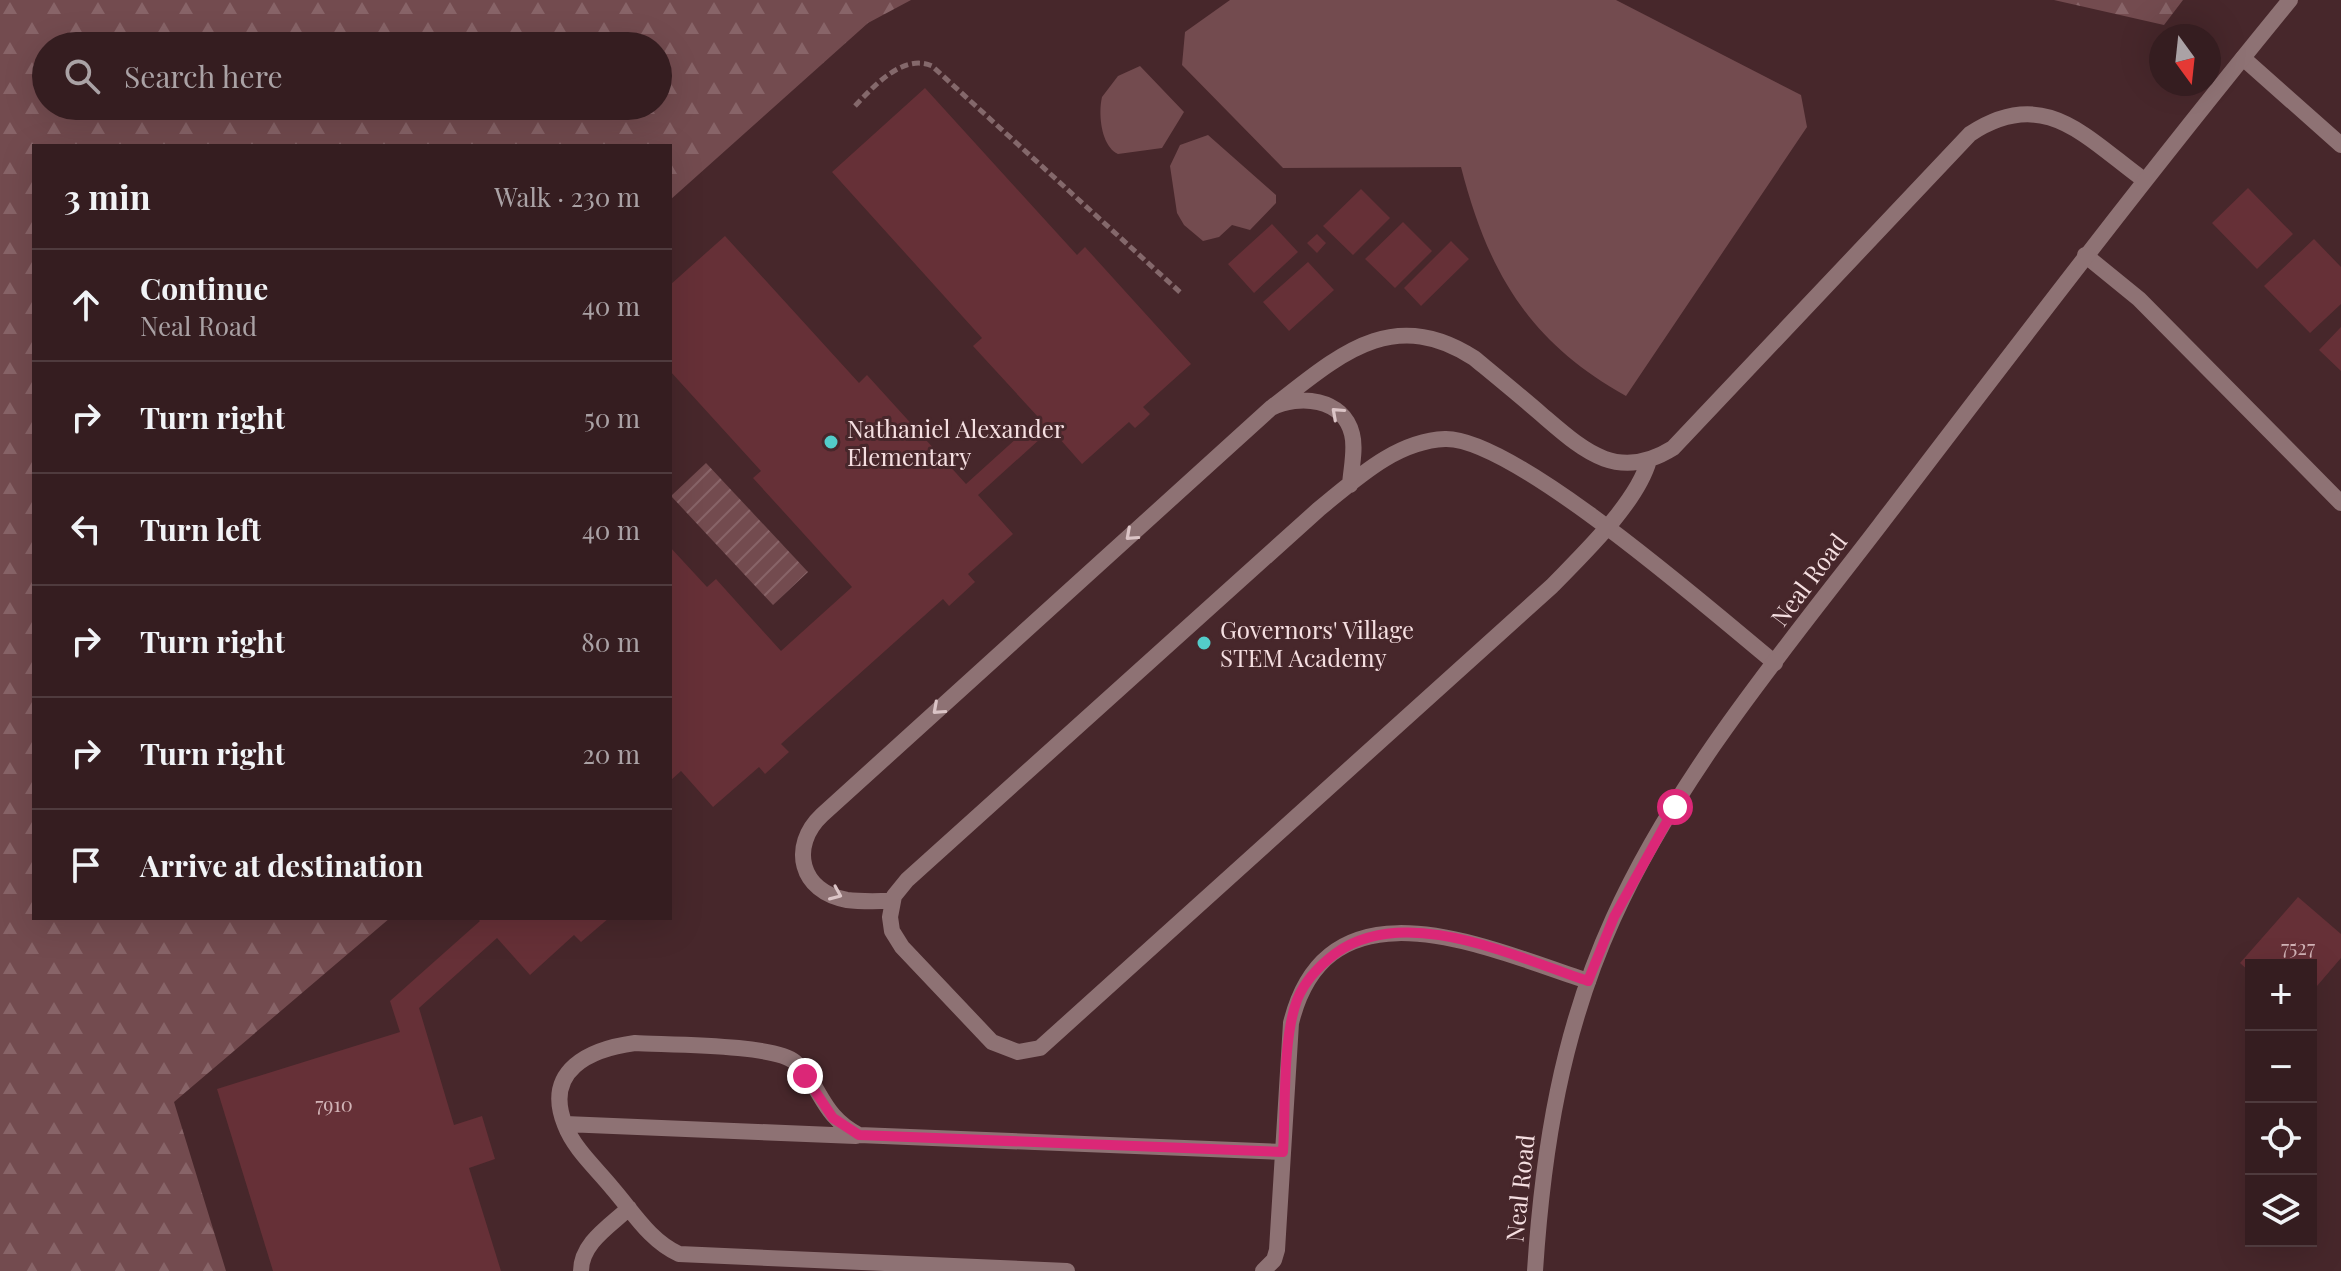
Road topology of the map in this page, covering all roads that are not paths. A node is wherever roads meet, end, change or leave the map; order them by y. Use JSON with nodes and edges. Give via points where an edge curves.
{"nodes":[{"id":1,"x":2290,"y":0,"type":"edge"},
{"id":2,"x":2243,"y":58,"type":"junction"},
{"id":3,"x":2341,"y":145,"type":"edge"},
{"id":4,"x":2144,"y":180,"type":"junction"},
{"id":5,"x":2085,"y":255,"type":"junction"},
{"id":6,"x":1271,"y":408,"type":"junction"},
{"id":7,"x":1649,"y":460,"type":"junction"},
{"id":8,"x":1350,"y":485,"type":"junction"},
{"id":9,"x":2341,"y":503,"type":"edge"},
{"id":10,"x":1605,"y":527,"type":"junction"},
{"id":11,"x":1775,"y":663,"type":"junction"},
{"id":12,"x":892,"y":901,"type":"junction"},
{"id":13,"x":1588,"y":981,"type":"junction"},
{"id":14,"x":565,"y":1124,"type":"junction"},
{"id":15,"x":878,"y":1137,"type":"junction"},
{"id":16,"x":1283,"y":1152,"type":"junction"},
{"id":17,"x":629,"y":1208,"type":"junction"},
{"id":18,"x":581,"y":1271,"type":"edge"},
{"id":19,"x":1067,"y":1271,"type":"edge"},
{"id":20,"x":1263,"y":1271,"type":"edge"},
{"id":21,"x":1535,"y":1271,"type":"edge"}],
"edges":[{"from":1,"to":2,"type":"street","name":"Neal Road"},
{"from":2,"to":3,"type":"street"},
{"from":2,"to":4,"type":"street","name":"Neal Road"},
{"from":4,"to":5,"type":"street","name":"Neal Road"},
{"from":4,"to":7,"type":"street","via":[[2045,114],[2016,113],[1981,127],[1673,448]]},
{"from":5,"to":9,"type":"street","via":[[2139,299]]},
{"from":5,"to":11,"type":"street","name":"Neal Road"},
{"from":6,"to":7,"type":"street","via":[[1361,344],[1423,337],[1456,346],[1474,358],[1592,455],[1619,462]]},
{"from":8,"to":6,"type":"street","one_way":true,"via":[[1353,438],[1340,413],[1306,400]]},
{"from":6,"to":12,"type":"street","one_way":true,"via":[[812,824],[801,851],[817,885],[847,900]]},
{"from":7,"to":10,"type":"street","via":[[1639,484]]},
{"from":8,"to":10,"type":"street","via":[[1377,463],[1414,445],[1467,441],[1510,463]]},
{"from":8,"to":12,"type":"street","via":[[907,880]]},
{"from":10,"to":11,"type":"street"},
{"from":10,"to":12,"type":"street","via":[[1552,586],[1040,1048],[1007,1049],[982,1033],[895,937]]},
{"from":11,"to":13,"type":"street","name":"Neal Road","via":[[1675,807],[1614,917]]},
{"from":13,"to":16,"type":"street","via":[[1428,932],[1383,934],[1341,949],[1313,974],[1297,1001]]},
{"from":13,"to":21,"type":"street","name":"Neal Road","via":[[1553,1105]]},
{"from":14,"to":15,"type":"street"},
{"from":14,"to":15,"type":"street","via":[[560,1096],[571,1067],[598,1051],[635,1043],[772,1051],[788,1057],[833,1118],[859,1135]]},
{"from":14,"to":17,"type":"street"},
{"from":15,"to":16,"type":"street"},
{"from":16,"to":20,"type":"street","via":[[1277,1250]]},
{"from":17,"to":18,"type":"street","via":[[588,1246]]},
{"from":17,"to":19,"type":"street","via":[[665,1248],[692,1257]]}]}
